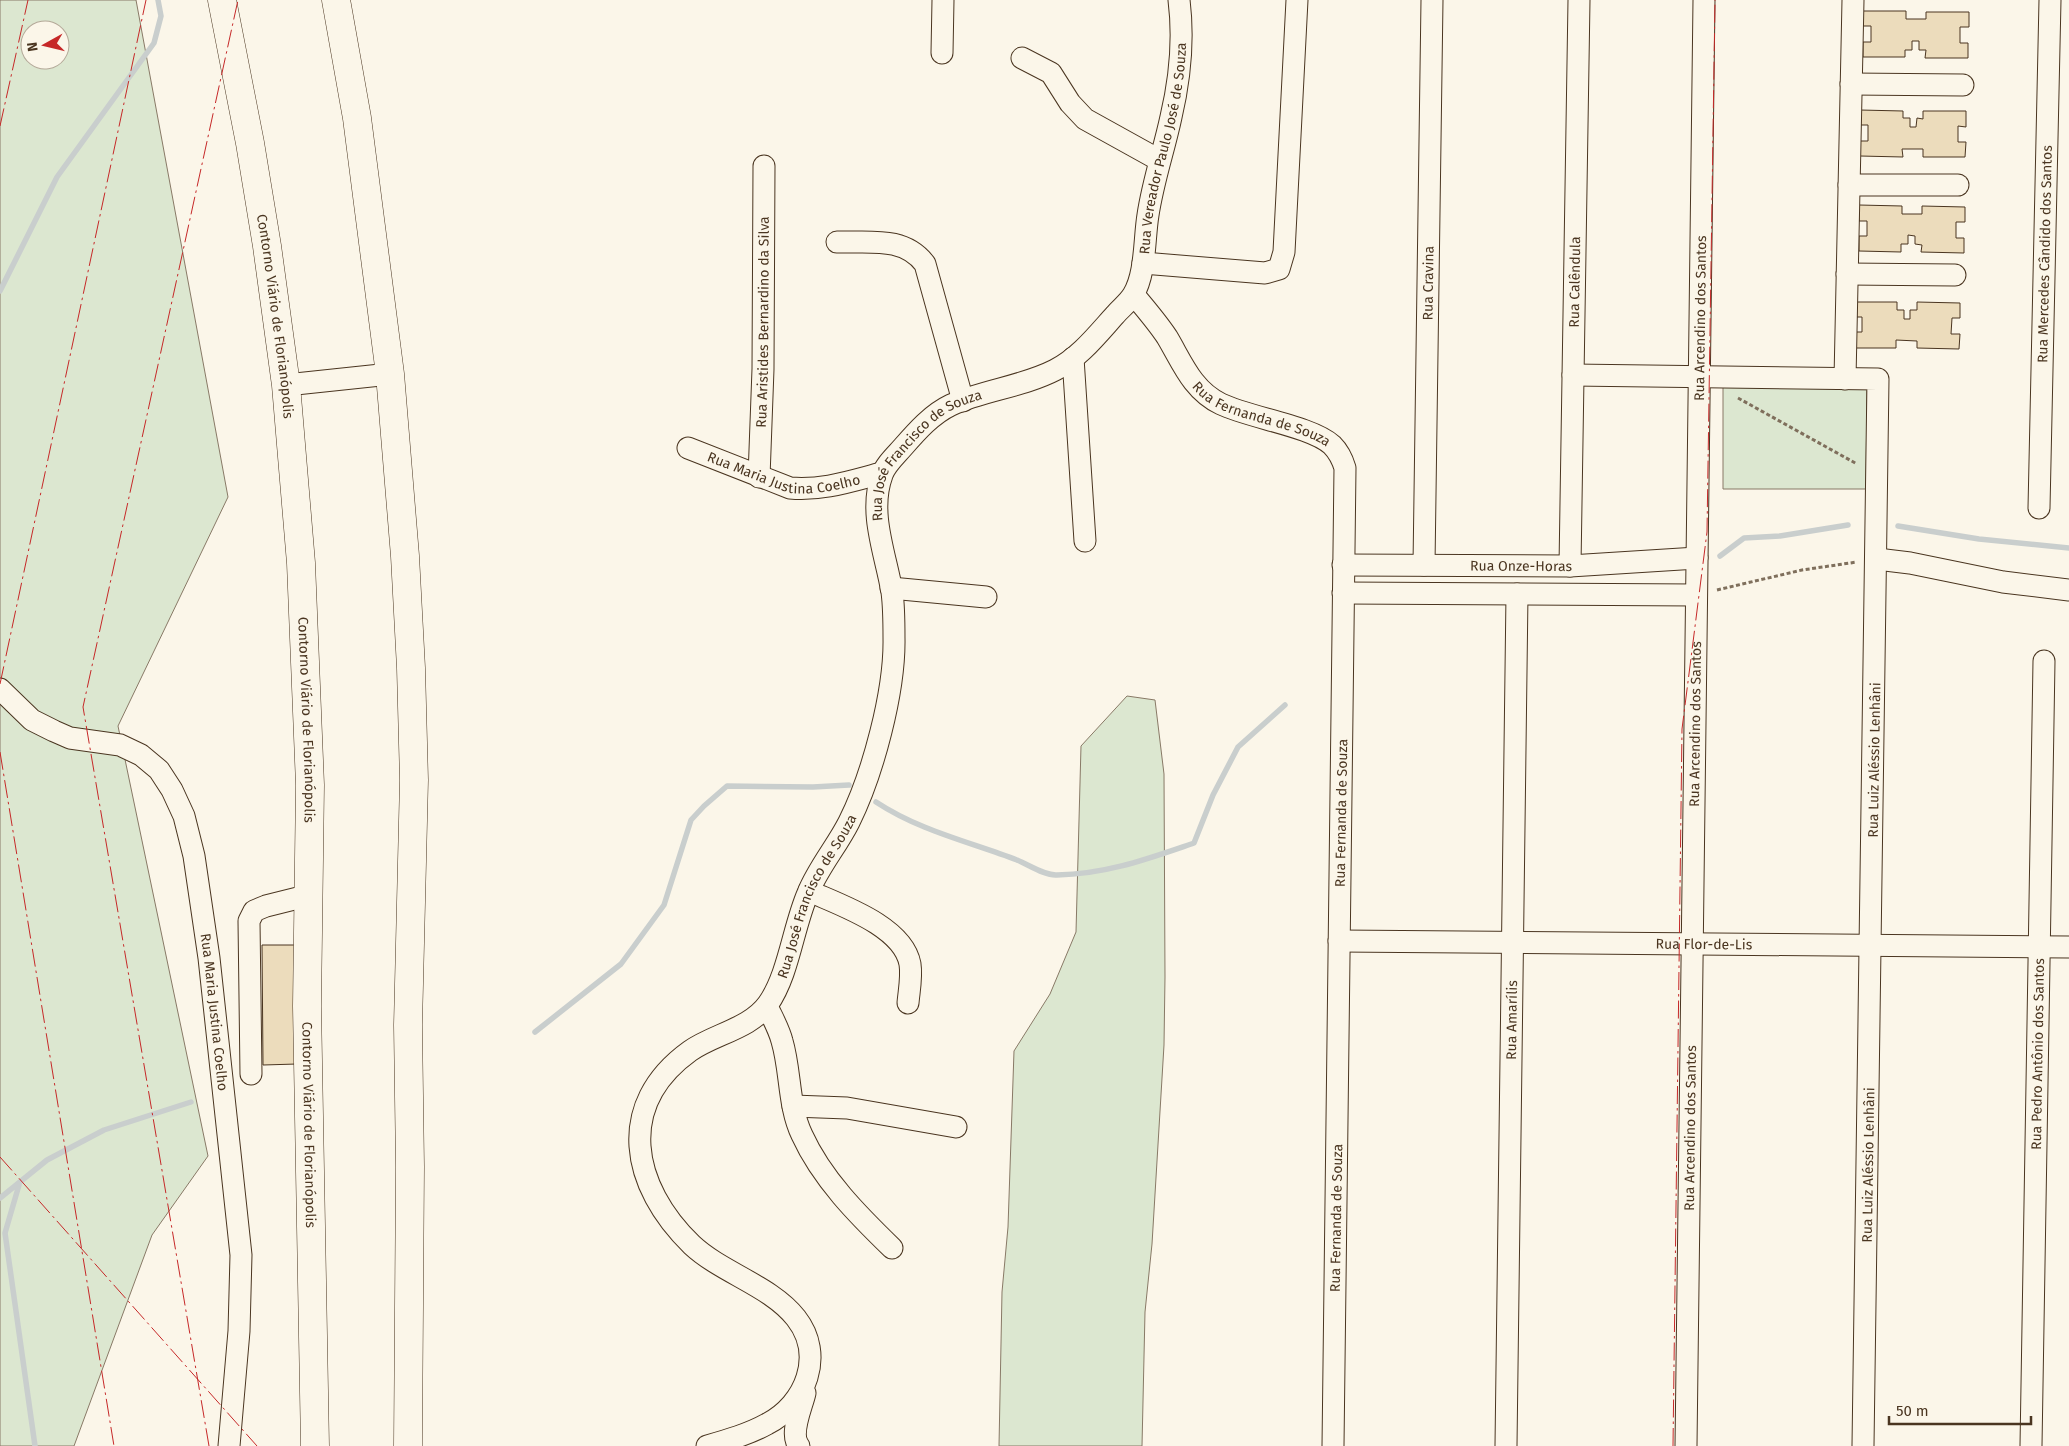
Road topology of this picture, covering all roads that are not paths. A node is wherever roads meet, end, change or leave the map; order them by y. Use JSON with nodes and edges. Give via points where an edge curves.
{"nodes":[{"id":1,"x":222,"y":0,"type":"edge"},
{"id":2,"x":336,"y":0,"type":"edge"},
{"id":3,"x":943,"y":0,"type":"edge"},
{"id":4,"x":1179,"y":0,"type":"edge"},
{"id":5,"x":1297,"y":0,"type":"edge"},
{"id":6,"x":1432,"y":0,"type":"edge"},
{"id":7,"x":1579,"y":0,"type":"edge"},
{"id":8,"x":1704,"y":0,"type":"edge"},
{"id":9,"x":1853,"y":0,"type":"edge"},
{"id":10,"x":2050,"y":0,"type":"edge"},
{"id":11,"x":942,"y":53,"type":"dead end"},
{"id":12,"x":1022,"y":58,"type":"dead end"},
{"id":13,"x":1851,"y":84,"type":"junction"},
{"id":14,"x":1963,"y":85,"type":"dead end"},
{"id":15,"x":1159,"y":160,"type":"junction"},
{"id":16,"x":764,"y":166,"type":"dead end"},
{"id":17,"x":1849,"y":185,"type":"junction"},
{"id":18,"x":1958,"y":185,"type":"dead end"},
{"id":19,"x":837,"y":242,"type":"dead end"},
{"id":20,"x":1143,"y":263,"type":"junction"},
{"id":21,"x":1847,"y":274,"type":"junction"},
{"id":22,"x":1955,"y":275,"type":"dead end"},
{"id":23,"x":1134,"y":294,"type":"junction"},
{"id":24,"x":1073,"y":358,"type":"junction"},
{"id":25,"x":390,"y":374,"type":"junction"},
{"id":26,"x":1573,"y":374,"type":"junction"},
{"id":27,"x":1699,"y":376,"type":"junction"},
{"id":28,"x":1845,"y":379,"type":"junction"},
{"id":29,"x":286,"y":385,"type":"junction"},
{"id":30,"x":963,"y":401,"type":"junction"},
{"id":31,"x":688,"y":448,"type":"dead end"},
{"id":32,"x":882,"y":473,"type":"junction"},
{"id":33,"x":758,"y":477,"type":"junction"},
{"id":34,"x":2039,"y":508,"type":"dead end"},
{"id":35,"x":1085,"y":541,"type":"dead end"},
{"id":36,"x":1697,"y":558,"type":"junction"},
{"id":37,"x":1877,"y":559,"type":"junction"},
{"id":38,"x":1344,"y":565,"type":"junction"},
{"id":39,"x":1424,"y":565,"type":"junction"},
{"id":40,"x":1570,"y":566,"type":"junction"},
{"id":41,"x":891,"y":588,"type":"junction"},
{"id":42,"x":2069,"y":590,"type":"edge"},
{"id":43,"x":1343,"y":593,"type":"junction"},
{"id":44,"x":1517,"y":594,"type":"junction"},
{"id":45,"x":1696,"y":595,"type":"junction"},
{"id":46,"x":986,"y":597,"type":"dead end"},
{"id":47,"x":2044,"y":661,"type":"dead end"},
{"id":48,"x":0,"y":688,"type":"edge"},
{"id":49,"x":809,"y":891,"type":"junction"},
{"id":50,"x":310,"y":895,"type":"junction"},
{"id":51,"x":1339,"y":941,"type":"junction"},
{"id":52,"x":1512,"y":942,"type":"junction"},
{"id":53,"x":1692,"y":944,"type":"junction"},
{"id":54,"x":1871,"y":945,"type":"junction"},
{"id":55,"x":2039,"y":946,"type":"junction"},
{"id":56,"x":2069,"y":947,"type":"edge"},
{"id":57,"x":908,"y":1003,"type":"dead end"},
{"id":58,"x":766,"y":1006,"type":"junction"},
{"id":59,"x":251,"y":1074,"type":"dead end"},
{"id":60,"x":793,"y":1106,"type":"junction"},
{"id":61,"x":956,"y":1127,"type":"dead end"},
{"id":62,"x":892,"y":1248,"type":"dead end"},
{"id":63,"x":807,"y":1383,"type":"junction"},
{"id":64,"x":730,"y":1442,"type":"edge"},
{"id":65,"x":228,"y":1446,"type":"edge"},
{"id":66,"x":315,"y":1446,"type":"edge"},
{"id":67,"x":408,"y":1446,"type":"edge"},
{"id":68,"x":707,"y":1446,"type":"edge"},
{"id":69,"x":799,"y":1446,"type":"edge"},
{"id":70,"x":1333,"y":1446,"type":"edge"},
{"id":71,"x":1506,"y":1446,"type":"edge"},
{"id":72,"x":1686,"y":1446,"type":"edge"},
{"id":73,"x":1864,"y":1446,"type":"edge"},
{"id":74,"x":2030,"y":1446,"type":"edge"}],
"edges":[{"from":1,"to":29,"type":"highway","name":"Contorno Viário de Florianópolis","via":[[250,143]]},
{"from":2,"to":25,"type":"highway","via":[[357,118]]},
{"from":3,"to":11,"type":"street"},
{"from":4,"to":15,"type":"street","name":"Rua Vereador Paulo José de Souza","via":[[1182,25],[1178,77]]},
{"from":5,"to":20,"type":"street","via":[[1284,252],[1279,269],[1265,273]]},
{"from":6,"to":39,"type":"street","name":"Rua Cravina"},
{"from":7,"to":26,"type":"street","name":"Rua Calêndula"},
{"from":8,"to":27,"type":"street","name":"Rua Arcendino dos Santos"},
{"from":9,"to":13,"type":"street"},
{"from":10,"to":34,"type":"street","name":"Rua Mercedes Cândido dos Santos"},
{"from":12,"to":15,"type":"street","via":[[1051,74],[1070,103],[1085,118]]},
{"from":13,"to":14,"type":"street"},
{"from":13,"to":17,"type":"street"},
{"from":15,"to":20,"type":"street","name":"Rua Vereador Paulo José de Souza"},
{"from":16,"to":33,"type":"street","name":"Rua Aristides Bernardino da Silva","via":[[764,369]]},
{"from":17,"to":18,"type":"street"},
{"from":17,"to":21,"type":"street"},
{"from":19,"to":30,"type":"street","via":[[903,245],[917,253],[925,264]]},
{"from":20,"to":23,"type":"street","name":"Rua Vereador Paulo José de Souza"},
{"from":21,"to":22,"type":"street"},
{"from":21,"to":28,"type":"street"},
{"from":23,"to":24,"type":"street","name":"Rua José Francisco de Souza"},
{"from":23,"to":38,"type":"street","name":"Rua Fernanda de Souza","via":[[1166,335],[1189,377],[1206,395],[1243,413],[1313,434],[1331,444],[1341,456],[1345,468]]},
{"from":24,"to":30,"type":"street","name":"Rua José Francisco de Souza","via":[[1056,370]]},
{"from":24,"to":35,"type":"street"},
{"from":25,"to":29,"type":"street"},
{"from":25,"to":67,"type":"highway","via":[[405,556],[414,780],[408,1025]]},
{"from":26,"to":27,"type":"street","name":"Rua Luiz Aléssio Lenhâni"},
{"from":26,"to":40,"type":"street","name":"Rua Calêndula"},
{"from":27,"to":28,"type":"street","name":"Rua Luiz Aléssio Lenhâni"},
{"from":27,"to":36,"type":"street","name":"Rua Arcendino dos Santos"},
{"from":28,"to":37,"type":"street","name":"Rua Luiz Aléssio Lenhâni","via":[[1878,379]]},
{"from":29,"to":50,"type":"highway","name":"Contorno Viário de Florianópolis","via":[[302,563]]},
{"from":30,"to":32,"type":"street","name":"Rua José Francisco de Souza","via":[[948,406],[921,427]]},
{"from":31,"to":33,"type":"street","name":"Rua Maria Justina Coelho"},
{"from":32,"to":33,"type":"street","name":"Rua Maria Justina Coelho","via":[[832,487],[807,490]]},
{"from":32,"to":41,"type":"street","name":"Rua José Francisco de Souza","via":[[878,504],[880,533]]},
{"from":36,"to":40,"type":"street","name":"Rua Onze-Horas"},
{"from":36,"to":45,"type":"street","name":"Rua Arcendino dos Santos"},
{"from":37,"to":42,"type":"street","via":[[1910,562],[2003,582]]},
{"from":37,"to":54,"type":"street","name":"Rua Luiz Aléssio Lenhâni"},
{"from":38,"to":39,"type":"street","name":"Rua Onze-Horas"},
{"from":38,"to":43,"type":"street","name":"Rua Fernanda de Souza"},
{"from":39,"to":40,"type":"street","name":"Rua Onze-Horas"},
{"from":41,"to":46,"type":"street"},
{"from":41,"to":49,"type":"street","name":"Rua José Francisco de Souza","via":[[894,668],[877,743],[858,804]]},
{"from":43,"to":44,"type":"street","name":"Rua Onze-Horas"},
{"from":43,"to":51,"type":"street","name":"Rua Fernanda de Souza"},
{"from":44,"to":45,"type":"street","name":"Rua Onze-Horas"},
{"from":44,"to":52,"type":"street","name":"Rua Amarílis"},
{"from":45,"to":53,"type":"street","name":"Rua Arcendino dos Santos"},
{"from":47,"to":55,"type":"street","name":"Rua Pedro Antônio dos Santos"},
{"from":48,"to":65,"type":"street","name":"Rua Maria Justina Coelho","via":[[32,720],[54,731],[70,738],[120,745],[142,755],[159,770],[184,816],[194,856],[209,958],[241,1255],[239,1331]]},
{"from":49,"to":57,"type":"street","via":[[862,915],[903,947],[910,964]]},
{"from":49,"to":58,"type":"street","name":"Rua José Francisco de Souza","via":[[777,988]]},
{"from":50,"to":59,"type":"street","via":[[254,911],[249,921]]},
{"from":50,"to":66,"type":"highway","name":"Contorno Viário de Florianópolis","via":[[307,1006]]},
{"from":51,"to":52,"type":"street","name":"Rua Flor-de-Lis"},
{"from":51,"to":70,"type":"street","name":"Rua Fernanda de Souza"},
{"from":52,"to":53,"type":"street","name":"Rua Flor-de-Lis"},
{"from":52,"to":71,"type":"street","name":"Rua Amarílis"},
{"from":53,"to":54,"type":"street","name":"Rua Flor-de-Lis"},
{"from":53,"to":72,"type":"street","name":"Rua Arcendino dos Santos"},
{"from":54,"to":55,"type":"street","name":"Rua Flor-de-Lis"},
{"from":54,"to":73,"type":"street","name":"Rua Luiz Aléssio Lenhâni"},
{"from":55,"to":56,"type":"street","name":"Rua Flor-de-Lis"},
{"from":55,"to":74,"type":"street","name":"Rua Pedro Antônio dos Santos"},
{"from":58,"to":60,"type":"street","via":[[782,1042]]},
{"from":58,"to":63,"type":"street","name":"Rua José Francisco de Souza","via":[[742,1024],[676,1061],[652,1089],[645,1106],[639,1143],[643,1168],[652,1190],[692,1245],[794,1314],[807,1335],[811,1362]]},
{"from":60,"to":61,"type":"street","via":[[847,1108]]},
{"from":60,"to":62,"type":"street","via":[[801,1134],[830,1181]]},
{"from":63,"to":64,"type":"street","name":"Rua José Francisco de Souza","via":[[787,1411],[769,1424]]},
{"from":63,"to":69,"type":"street","via":[[795,1432]]},
{"from":64,"to":68,"type":"street","name":"Rua José Francisco de Souza"}]}
